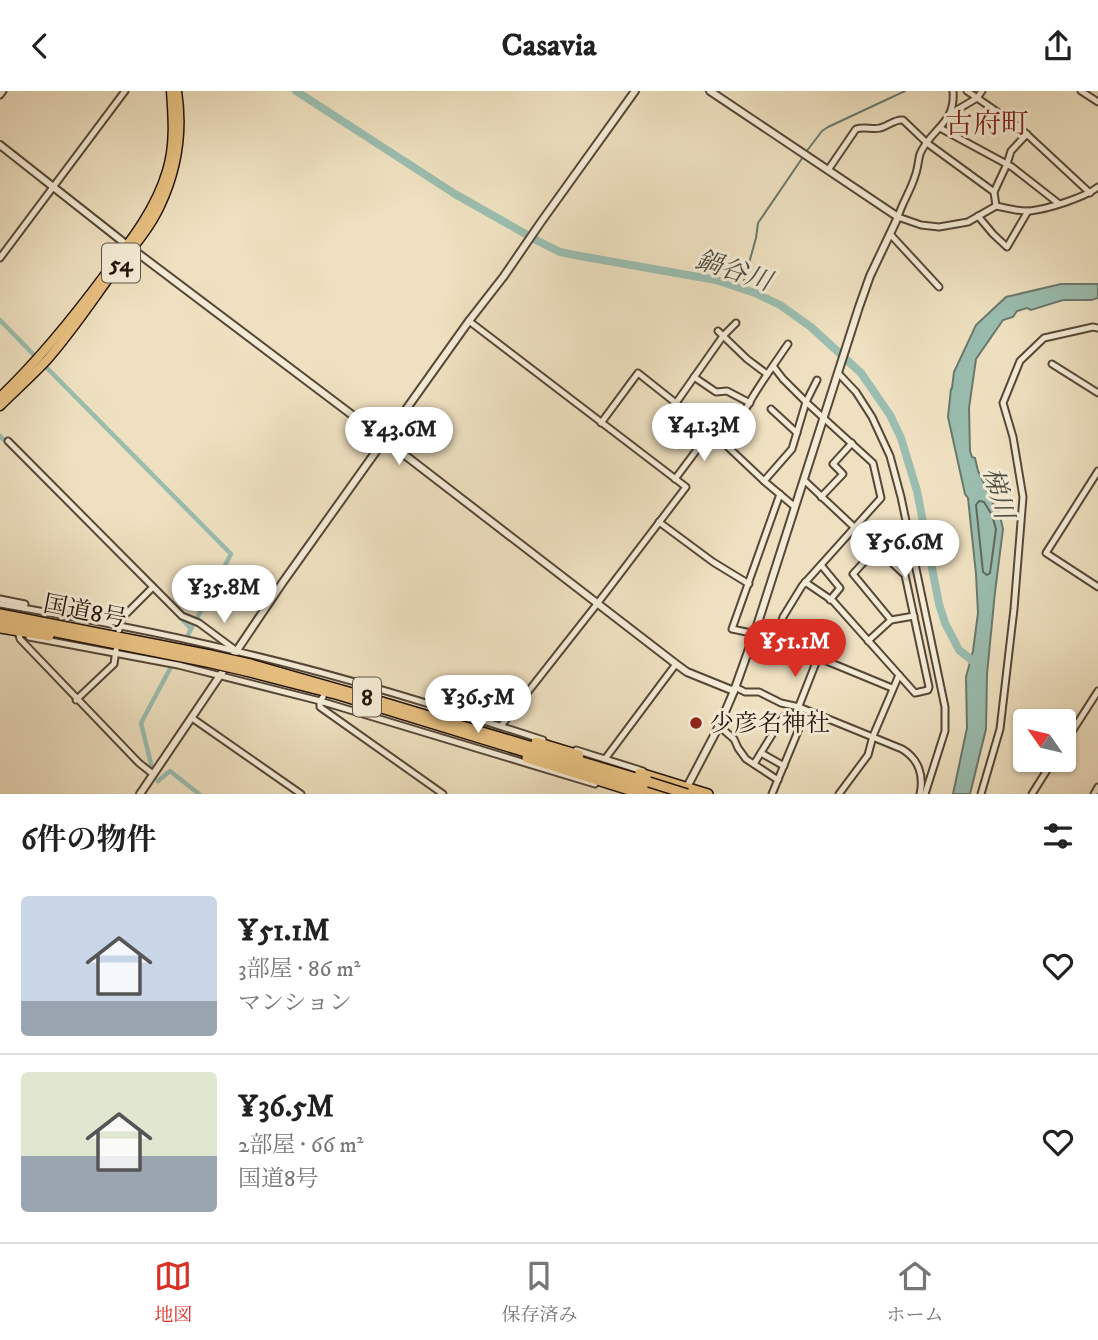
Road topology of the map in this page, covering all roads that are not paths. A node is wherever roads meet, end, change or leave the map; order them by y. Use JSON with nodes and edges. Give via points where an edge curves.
{"nodes":[{"id":1,"x":125,"y":91,"type":"edge"},
{"id":2,"x":171,"y":91,"type":"edge"},
{"id":3,"x":177,"y":91,"type":"edge"},
{"id":4,"x":635,"y":91,"type":"edge"},
{"id":5,"x":710,"y":91,"type":"edge"},
{"id":6,"x":953,"y":91,"type":"edge"},
{"id":7,"x":967,"y":91,"type":"edge"},
{"id":8,"x":982,"y":91,"type":"edge"},
{"id":9,"x":1082,"y":91,"type":"edge"},
{"id":10,"x":977,"y":98,"type":"junction"},
{"id":11,"x":1098,"y":102,"type":"edge"},
{"id":12,"x":950,"y":114,"type":"junction"},
{"id":13,"x":940,"y":128,"type":"junction"},
{"id":14,"x":1027,"y":134,"type":"junction"},
{"id":15,"x":927,"y":143,"type":"junction"},
{"id":16,"x":0,"y":145,"type":"edge"},
{"id":17,"x":1007,"y":165,"type":"junction"},
{"id":18,"x":828,"y":170,"type":"junction"},
{"id":19,"x":53,"y":186,"type":"junction"},
{"id":20,"x":1098,"y":187,"type":"edge"},
{"id":21,"x":994,"y":192,"type":"junction"},
{"id":22,"x":1090,"y":193,"type":"junction"},
{"id":23,"x":1058,"y":203,"type":"junction"},
{"id":24,"x":996,"y":206,"type":"junction"},
{"id":25,"x":1028,"y":211,"type":"junction"},
{"id":26,"x":978,"y":216,"type":"junction"},
{"id":27,"x":898,"y":217,"type":"junction"},
{"id":28,"x":890,"y":234,"type":"junction"},
{"id":29,"x":129,"y":247,"type":"junction"},
{"id":30,"x":0,"y":258,"type":"edge"},
{"id":31,"x":939,"y":287,"type":"dead end"},
{"id":32,"x":469,"y":321,"type":"junction"},
{"id":33,"x":736,"y":323,"type":"dead end"},
{"id":34,"x":1098,"y":328,"type":"edge"},
{"id":35,"x":718,"y":331,"type":"dead end"},
{"id":36,"x":723,"y":336,"type":"junction"},
{"id":37,"x":788,"y":344,"type":"dead end"},
{"id":38,"x":1052,"y":364,"type":"dead end"},
{"id":39,"x":773,"y":366,"type":"junction"},
{"id":40,"x":838,"y":373,"type":"junction"},
{"id":41,"x":767,"y":374,"type":"junction"},
{"id":42,"x":694,"y":377,"type":"junction"},
{"id":43,"x":817,"y":380,"type":"dead end"},
{"id":44,"x":1098,"y":393,"type":"edge"},
{"id":45,"x":0,"y":397,"type":"edge"},
{"id":46,"x":806,"y":402,"type":"junction"},
{"id":47,"x":676,"y":403,"type":"junction"},
{"id":48,"x":750,"y":403,"type":"junction"},
{"id":49,"x":0,"y":405,"type":"edge"},
{"id":50,"x":771,"y":409,"type":"dead end"},
{"id":51,"x":823,"y":418,"type":"junction"},
{"id":52,"x":601,"y":423,"type":"junction"},
{"id":53,"x":711,"y":431,"type":"junction"},
{"id":54,"x":797,"y":433,"type":"junction"},
{"id":55,"x":384,"y":439,"type":"junction"},
{"id":56,"x":8,"y":441,"type":"dead end"},
{"id":57,"x":852,"y":443,"type":"junction"},
{"id":58,"x":728,"y":446,"type":"junction"},
{"id":59,"x":1098,"y":471,"type":"edge"},
{"id":60,"x":675,"y":479,"type":"junction"},
{"id":61,"x":804,"y":480,"type":"junction"},
{"id":62,"x":764,"y":481,"type":"junction"},
{"id":63,"x":780,"y":494,"type":"junction"},
{"id":64,"x":821,"y":497,"type":"junction"},
{"id":65,"x":795,"y":507,"type":"junction"},
{"id":66,"x":659,"y":522,"type":"junction"},
{"id":67,"x":853,"y":528,"type":"junction"},
{"id":68,"x":876,"y":549,"type":"junction"},
{"id":69,"x":821,"y":565,"type":"junction"},
{"id":70,"x":805,"y":582,"type":"junction"},
{"id":71,"x":749,"y":584,"type":"junction"},
{"id":72,"x":153,"y":587,"type":"junction"},
{"id":73,"x":1098,"y":587,"type":"edge"},
{"id":74,"x":830,"y":600,"type":"junction"},
{"id":75,"x":0,"y":604,"type":"edge"},
{"id":76,"x":597,"y":604,"type":"junction"},
{"id":77,"x":0,"y":614,"type":"edge"},
{"id":78,"x":914,"y":616,"type":"junction"},
{"id":79,"x":891,"y":620,"type":"junction"},
{"id":80,"x":0,"y":621,"type":"edge"},
{"id":81,"x":120,"y":628,"type":"junction"},
{"id":82,"x":0,"y":630,"type":"edge"},
{"id":83,"x":755,"y":632,"type":"junction"},
{"id":84,"x":19,"y":635,"type":"junction"},
{"id":85,"x":775,"y":638,"type":"junction"},
{"id":86,"x":868,"y":641,"type":"junction"},
{"id":87,"x":145,"y":642,"type":"junction"},
{"id":88,"x":118,"y":649,"type":"junction"},
{"id":89,"x":236,"y":651,"type":"junction"},
{"id":90,"x":208,"y":658,"type":"junction"},
{"id":91,"x":817,"y":660,"type":"junction"},
{"id":92,"x":676,"y":664,"type":"junction"},
{"id":93,"x":248,"y":668,"type":"junction"},
{"id":94,"x":220,"y":675,"type":"junction"},
{"id":95,"x":899,"y":675,"type":"junction"},
{"id":96,"x":892,"y":688,"type":"junction"},
{"id":97,"x":735,"y":689,"type":"junction"},
{"id":98,"x":1098,"y":691,"type":"edge"},
{"id":99,"x":321,"y":699,"type":"junction"},
{"id":100,"x":76,"y":700,"type":"junction"},
{"id":101,"x":799,"y":707,"type":"junction"},
{"id":102,"x":192,"y":718,"type":"junction"},
{"id":103,"x":793,"y":721,"type":"junction"},
{"id":104,"x":1076,"y":725,"type":"edge"},
{"id":105,"x":719,"y":726,"type":"junction"},
{"id":106,"x":481,"y":735,"type":"junction"},
{"id":107,"x":873,"y":736,"type":"junction"},
{"id":108,"x":498,"y":737,"type":"junction"},
{"id":109,"x":761,"y":753,"type":"junction"},
{"id":110,"x":605,"y":759,"type":"junction"},
{"id":111,"x":754,"y":764,"type":"junction"},
{"id":112,"x":784,"y":766,"type":"junction"},
{"id":113,"x":1046,"y":772,"type":"edge"},
{"id":114,"x":153,"y":775,"type":"junction"},
{"id":115,"x":778,"y":780,"type":"junction"},
{"id":116,"x":647,"y":785,"type":"edge"},
{"id":117,"x":1098,"y":787,"type":"edge"},
{"id":118,"x":686,"y":792,"type":"edge"},
{"id":119,"x":140,"y":794,"type":"edge"},
{"id":120,"x":301,"y":794,"type":"edge"},
{"id":121,"x":443,"y":794,"type":"edge"},
{"id":122,"x":628,"y":794,"type":"edge"},
{"id":123,"x":663,"y":794,"type":"edge"},
{"id":124,"x":708,"y":794,"type":"edge"},
{"id":125,"x":772,"y":794,"type":"edge"},
{"id":126,"x":839,"y":794,"type":"edge"},
{"id":127,"x":923,"y":794,"type":"edge"},
{"id":128,"x":981,"y":794,"type":"edge"},
{"id":129,"x":1032,"y":794,"type":"edge"},
{"id":130,"x":1094,"y":794,"type":"edge"}],
"edges":[{"from":1,"to":19,"type":"street"},
{"from":2,"to":29,"type":"main road","number":"54","via":[[172,143],[166,173]]},
{"from":3,"to":29,"type":"main road","number":"54","via":[[178,138],[171,176],[159,208]]},
{"from":4,"to":32,"type":"street"},
{"from":5,"to":18,"type":"street"},
{"from":6,"to":12,"type":"street"},
{"from":7,"to":10,"type":"street"},
{"from":8,"to":10,"type":"street"},
{"from":9,"to":11,"type":"street"},
{"from":10,"to":12,"type":"street"},
{"from":10,"to":14,"type":"street"},
{"from":12,"to":13,"type":"street"},
{"from":13,"to":15,"type":"street"},
{"from":13,"to":17,"type":"street"},
{"from":14,"to":17,"type":"street","via":[[1011,151]]},
{"from":14,"to":22,"type":"street"},
{"from":15,"to":18,"type":"street","via":[[903,120],[878,129],[863,127],[856,129]]},
{"from":15,"to":21,"type":"street"},
{"from":15,"to":27,"type":"street"},
{"from":16,"to":19,"type":"street"},
{"from":17,"to":21,"type":"street"},
{"from":17,"to":23,"type":"street"},
{"from":18,"to":27,"type":"street"},
{"from":19,"to":29,"type":"street"},
{"from":19,"to":30,"type":"street"},
{"from":20,"to":22,"type":"street"},
{"from":21,"to":24,"type":"street"},
{"from":22,"to":23,"type":"street"},
{"from":23,"to":25,"type":"street"},
{"from":24,"to":25,"type":"street"},
{"from":24,"to":26,"type":"street"},
{"from":25,"to":26,"type":"street","via":[[1007,247]]},
{"from":26,"to":27,"type":"street","via":[[939,227]]},
{"from":27,"to":28,"type":"street"},
{"from":28,"to":31,"type":"street"},
{"from":28,"to":40,"type":"street","via":[[870,276]]},
{"from":29,"to":45,"type":"main road","number":"54","via":[[54,341]]},
{"from":29,"to":49,"type":"main road","number":"54","via":[[46,361]]},
{"from":29,"to":55,"type":"street"},
{"from":32,"to":52,"type":"street"},
{"from":32,"to":55,"type":"street"},
{"from":33,"to":36,"type":"street"},
{"from":34,"to":128,"type":"street","via":[[1044,338],[1020,361],[1003,403],[1023,497],[1000,729]]},
{"from":35,"to":36,"type":"street"},
{"from":36,"to":41,"type":"street"},
{"from":36,"to":42,"type":"street"},
{"from":37,"to":39,"type":"street"},
{"from":38,"to":44,"type":"street"},
{"from":39,"to":41,"type":"street"},
{"from":39,"to":46,"type":"street"},
{"from":40,"to":51,"type":"street"},
{"from":40,"to":127,"type":"street","via":[[867,408],[890,456],[945,707],[945,731]]},
{"from":41,"to":48,"type":"street"},
{"from":42,"to":47,"type":"street"},
{"from":42,"to":48,"type":"street","via":[[716,392],[727,391]]},
{"from":43,"to":46,"type":"street"},
{"from":46,"to":51,"type":"street"},
{"from":46,"to":54,"type":"street"},
{"from":47,"to":52,"type":"street","via":[[638,373]]},
{"from":47,"to":53,"type":"street"},
{"from":48,"to":58,"type":"street"},
{"from":50,"to":54,"type":"street"},
{"from":51,"to":57,"type":"street"},
{"from":51,"to":61,"type":"street"},
{"from":52,"to":60,"type":"street"},
{"from":53,"to":58,"type":"street"},
{"from":53,"to":60,"type":"street"},
{"from":54,"to":62,"type":"street","via":[[792,449]]},
{"from":55,"to":76,"type":"street"},
{"from":55,"to":89,"type":"street"},
{"from":56,"to":72,"type":"street"},
{"from":57,"to":64,"type":"street","via":[[833,464],[843,474]]},
{"from":57,"to":67,"type":"street","via":[[873,463],[881,498]]},
{"from":58,"to":62,"type":"street"},
{"from":59,"to":73,"type":"street","via":[[1046,553]]},
{"from":60,"to":66,"type":"street","via":[[685,487]]},
{"from":61,"to":64,"type":"street"},
{"from":61,"to":65,"type":"street"},
{"from":62,"to":63,"type":"street"},
{"from":63,"to":65,"type":"street"},
{"from":63,"to":71,"type":"street"},
{"from":64,"to":67,"type":"street"},
{"from":65,"to":83,"type":"street"},
{"from":66,"to":71,"type":"street"},
{"from":66,"to":76,"type":"street"},
{"from":67,"to":68,"type":"street"},
{"from":67,"to":69,"type":"street"},
{"from":68,"to":78,"type":"street","via":[[905,575]]},
{"from":68,"to":79,"type":"street","via":[[853,574]]},
{"from":69,"to":70,"type":"street"},
{"from":69,"to":74,"type":"street","via":[[840,588]]},
{"from":70,"to":74,"type":"street"},
{"from":70,"to":85,"type":"street"},
{"from":71,"to":83,"type":"street","via":[[732,629]]},
{"from":72,"to":81,"type":"street","via":[[122,618]]},
{"from":72,"to":89,"type":"street","via":[[182,616]]},
{"from":74,"to":86,"type":"street"},
{"from":75,"to":81,"type":"street","via":[[25,604],[24,608]]},
{"from":75,"to":87,"type":"highway"},
{"from":76,"to":92,"type":"street"},
{"from":76,"to":108,"type":"street"},
{"from":77,"to":87,"type":"highway","name":"国道8号","number":"8"},
{"from":78,"to":79,"type":"street"},
{"from":78,"to":95,"type":"street","via":[[929,687],[915,693]]},
{"from":79,"to":86,"type":"street"},
{"from":80,"to":88,"type":"highway","name":"国道8号","number":"8"},
{"from":81,"to":89,"type":"street"},
{"from":82,"to":84,"type":"street"},
{"from":82,"to":88,"type":"highway","number":"8"},
{"from":83,"to":85,"type":"street"},
{"from":83,"to":97,"type":"street"},
{"from":84,"to":88,"type":"street"},
{"from":84,"to":100,"type":"street"},
{"from":85,"to":91,"type":"street","via":[[771,650],[802,652]]},
{"from":86,"to":95,"type":"street"},
{"from":87,"to":90,"type":"highway","name":"国道8号","number":"8"},
{"from":88,"to":90,"type":"highway","name":"国道8号","number":"8"},
{"from":88,"to":94,"type":"street"},
{"from":88,"to":100,"type":"street","via":[[114,664]]},
{"from":89,"to":94,"type":"street"},
{"from":89,"to":108,"type":"street","via":[[402,699]]},
{"from":90,"to":93,"type":"highway","name":"国道8号","number":"8","bridge":true},
{"from":91,"to":96,"type":"street"},
{"from":91,"to":101,"type":"street"},
{"from":92,"to":97,"type":"street"},
{"from":92,"to":110,"type":"street"},
{"from":93,"to":106,"type":"highway","name":"国道8号","number":"8","via":[[352,693]]},
{"from":93,"to":106,"type":"highway","name":"国道8号","number":"8","via":[[453,733]]},
{"from":94,"to":99,"type":"street"},
{"from":94,"to":102,"type":"street"},
{"from":95,"to":96,"type":"street"},
{"from":96,"to":107,"type":"street"},
{"from":97,"to":101,"type":"street","via":[[759,692]]},
{"from":97,"to":105,"type":"street"},
{"from":98,"to":104,"type":"street"},
{"from":99,"to":121,"type":"street","via":[[320,707]]},
{"from":99,"to":122,"type":"street"},
{"from":100,"to":114,"type":"street"},
{"from":101,"to":103,"type":"street"},
{"from":101,"to":107,"type":"street"},
{"from":102,"to":114,"type":"street"},
{"from":102,"to":120,"type":"street"},
{"from":103,"to":109,"type":"street","via":[[783,717]]},
{"from":103,"to":112,"type":"street","via":[[801,724]]},
{"from":105,"to":111,"type":"street"},
{"from":105,"to":118,"type":"street"},
{"from":106,"to":108,"type":"highway","name":"国道8号","number":"8"},
{"from":107,"to":126,"type":"street","via":[[868,755]]},
{"from":107,"to":127,"type":"street","via":[[907,752],[920,770]]},
{"from":108,"to":110,"type":"street"},
{"from":108,"to":116,"type":"highway","name":"国道8号","number":"8"},
{"from":109,"to":111,"type":"street"},
{"from":109,"to":112,"type":"street"},
{"from":110,"to":116,"type":"street","via":[[649,772]]},
{"from":111,"to":115,"type":"street"},
{"from":112,"to":115,"type":"street"},
{"from":113,"to":129,"type":"street"},
{"from":114,"to":119,"type":"street"},
{"from":115,"to":125,"type":"street"},
{"from":116,"to":118,"type":"highway","name":"国道8号","number":"8","bridge":true},
{"from":116,"to":123,"type":"highway","name":"国道8号","number":"8"},
{"from":117,"to":130,"type":"street"},
{"from":118,"to":124,"type":"highway","name":"国道8号"}]}
